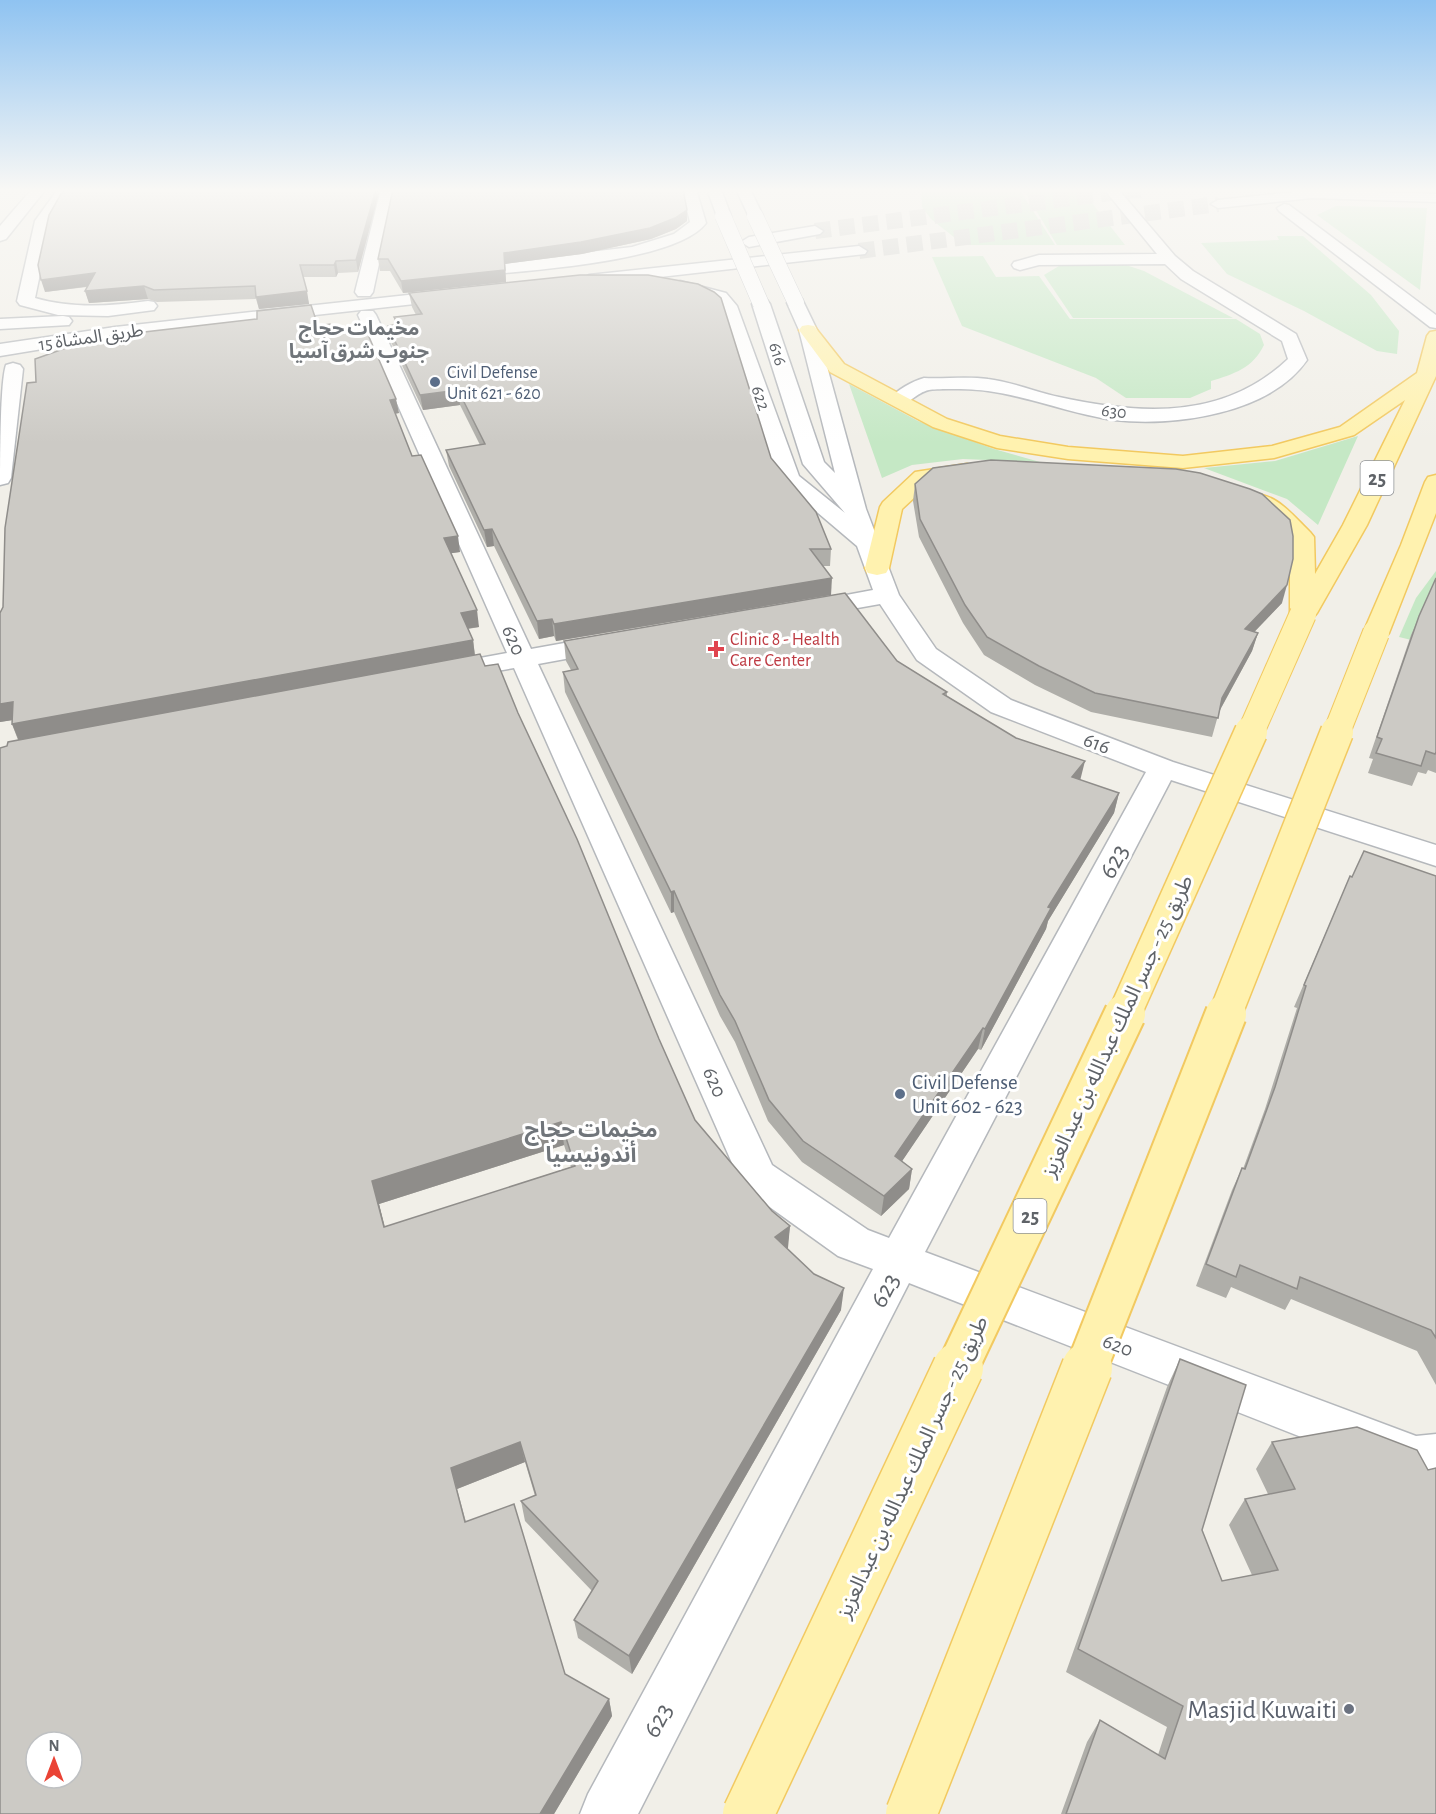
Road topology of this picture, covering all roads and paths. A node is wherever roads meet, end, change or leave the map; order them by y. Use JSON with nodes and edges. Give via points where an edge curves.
{"nodes":[{"id":1,"x":32,"y":274,"type":"edge"},
{"id":2,"x":373,"y":274,"type":"edge"},
{"id":3,"x":541,"y":274,"type":"edge"},
{"id":4,"x":658,"y":274,"type":"edge"},
{"id":5,"x":671,"y":274,"type":"edge"},
{"id":6,"x":748,"y":274,"type":"edge"},
{"id":7,"x":782,"y":274,"type":"edge"},
{"id":8,"x":1185,"y":274,"type":"edge"},
{"id":9,"x":1371,"y":274,"type":"edge"},
{"id":10,"x":645,"y":282,"type":"junction"},
{"id":11,"x":343,"y":285,"type":"dead end"},
{"id":12,"x":369,"y":293,"type":"junction"},
{"id":13,"x":167,"y":304,"type":"edge"},
{"id":14,"x":1436,"y":323,"type":"edge"},
{"id":15,"x":0,"y":324,"type":"edge"},
{"id":16,"x":116,"y":326,"type":"junction"},
{"id":17,"x":808,"y":330,"type":"junction"},
{"id":18,"x":1436,"y":336,"type":"edge"},
{"id":19,"x":0,"y":350,"type":"edge"},
{"id":20,"x":7,"y":372,"type":"edge"},
{"id":21,"x":1426,"y":376,"type":"junction"},
{"id":22,"x":899,"y":400,"type":"junction"},
{"id":23,"x":993,"y":468,"type":"edge"},
{"id":24,"x":1040,"y":470,"type":"edge"},
{"id":25,"x":0,"y":478,"type":"edge"},
{"id":26,"x":1200,"y":482,"type":"edge"},
{"id":27,"x":1436,"y":482,"type":"edge"},
{"id":28,"x":1233,"y":493,"type":"edge"},
{"id":29,"x":855,"y":509,"type":"junction"},
{"id":30,"x":1436,"y":534,"type":"edge"},
{"id":31,"x":868,"y":543,"type":"junction"},
{"id":32,"x":1413,"y":545,"type":"junction"},
{"id":33,"x":877,"y":568,"type":"junction"},
{"id":34,"x":887,"y":595,"type":"junction"},
{"id":35,"x":781,"y":613,"type":"edge"},
{"id":36,"x":1303,"y":614,"type":"junction"},
{"id":37,"x":628,"y":640,"type":"edge"},
{"id":38,"x":522,"y":658,"type":"junction"},
{"id":39,"x":418,"y":678,"type":"edge"},
{"id":40,"x":1163,"y":768,"type":"junction"},
{"id":41,"x":1436,"y":856,"type":"edge"},
{"id":42,"x":899,"y":1261,"type":"junction"},
{"id":43,"x":1436,"y":1457,"type":"edge"},
{"id":44,"x":608,"y":1814,"type":"edge"},
{"id":45,"x":748,"y":1814,"type":"edge"},
{"id":46,"x":911,"y":1814,"type":"edge"}],
"edges":[{"from":1,"to":13,"type":"street","via":[[26,301],[58,310],[108,311]]},
{"from":2,"to":12,"type":"street"},
{"from":3,"to":12,"type":"street","name":"طريق المشاة 15"},
{"from":4,"to":10,"type":"street","via":[[577,286]]},
{"from":5,"to":10,"type":"street"},
{"from":6,"to":29,"type":"street","name":"616","bridge":true,"via":[[814,464]]},
{"from":7,"to":17,"type":"street","name":"616","bridge":true},
{"from":8,"to":22,"type":"street","name":"630","via":[[1290,338],[1298,360],[1277,380],[1234,403],[1181,414],[1115,414],[988,385],[924,384]]},
{"from":9,"to":14,"type":"street"},
{"from":10,"to":31,"type":"street","name":"622","via":[[720,297],[731,310],[789,478]]},
{"from":11,"to":12,"type":"street"},
{"from":12,"to":16,"type":"street","name":"طريق المشاة 15"},
{"from":12,"to":16,"type":"street","name":"طريق المشاة 15","via":[[471,298]]},
{"from":12,"to":20,"type":"street","name":"طريق المشاة 15","via":[[96,345]]},
{"from":12,"to":38,"type":"street","name":"620"},
{"from":15,"to":16,"type":"street"},
{"from":16,"to":19,"type":"street","name":"طريق المشاة 15"},
{"from":17,"to":22,"type":"main road","via":[[837,368]]},
{"from":17,"to":29,"type":"street","name":"616"},
{"from":18,"to":21,"type":"main road","name":"طريق 25 - جسر الملك عبدالله بن عبدالعزيز","number":"25"},
{"from":20,"to":25,"type":"street"},
{"from":21,"to":22,"type":"main road","via":[[1347,431],[1274,452],[1183,462],[1068,453],[997,442],[940,423]]},
{"from":21,"to":36,"type":"main road","name":"طريق 25 - جسر الملك عبدالله بن عبدالعزيز","number":"25","via":[[1355,525]]},
{"from":23,"to":33,"type":"main road","via":[[923,477],[891,507]]},
{"from":24,"to":26,"type":"main road"},
{"from":27,"to":32,"type":"main road"},
{"from":28,"to":36,"type":"main road","via":[[1266,503],[1302,537]]},
{"from":29,"to":31,"type":"street","name":"616"},
{"from":30,"to":32,"type":"main road"},
{"from":31,"to":33,"type":"street","name":"616"},
{"from":32,"to":46,"type":"main road","bridge":true},
{"from":33,"to":34,"type":"street","name":"616"},
{"from":34,"to":35,"type":"street"},
{"from":34,"to":40,"type":"street","name":"616","via":[[926,654],[1001,706]]},
{"from":36,"to":45,"type":"main road","name":"طريق 25 - جسر الملك عبدالله بن عبدالعزيز","number":"25","bridge":true,"via":[[1140,981]]},
{"from":37,"to":38,"type":"street"},
{"from":38,"to":39,"type":"street"},
{"from":38,"to":42,"type":"street","name":"620","via":[[757,1176],[854,1243]]},
{"from":40,"to":41,"type":"street","name":"616"},
{"from":40,"to":42,"type":"street","name":"623"},
{"from":42,"to":43,"type":"street","name":"620","via":[[1416,1459]]},
{"from":42,"to":44,"type":"street","name":"623"}]}
